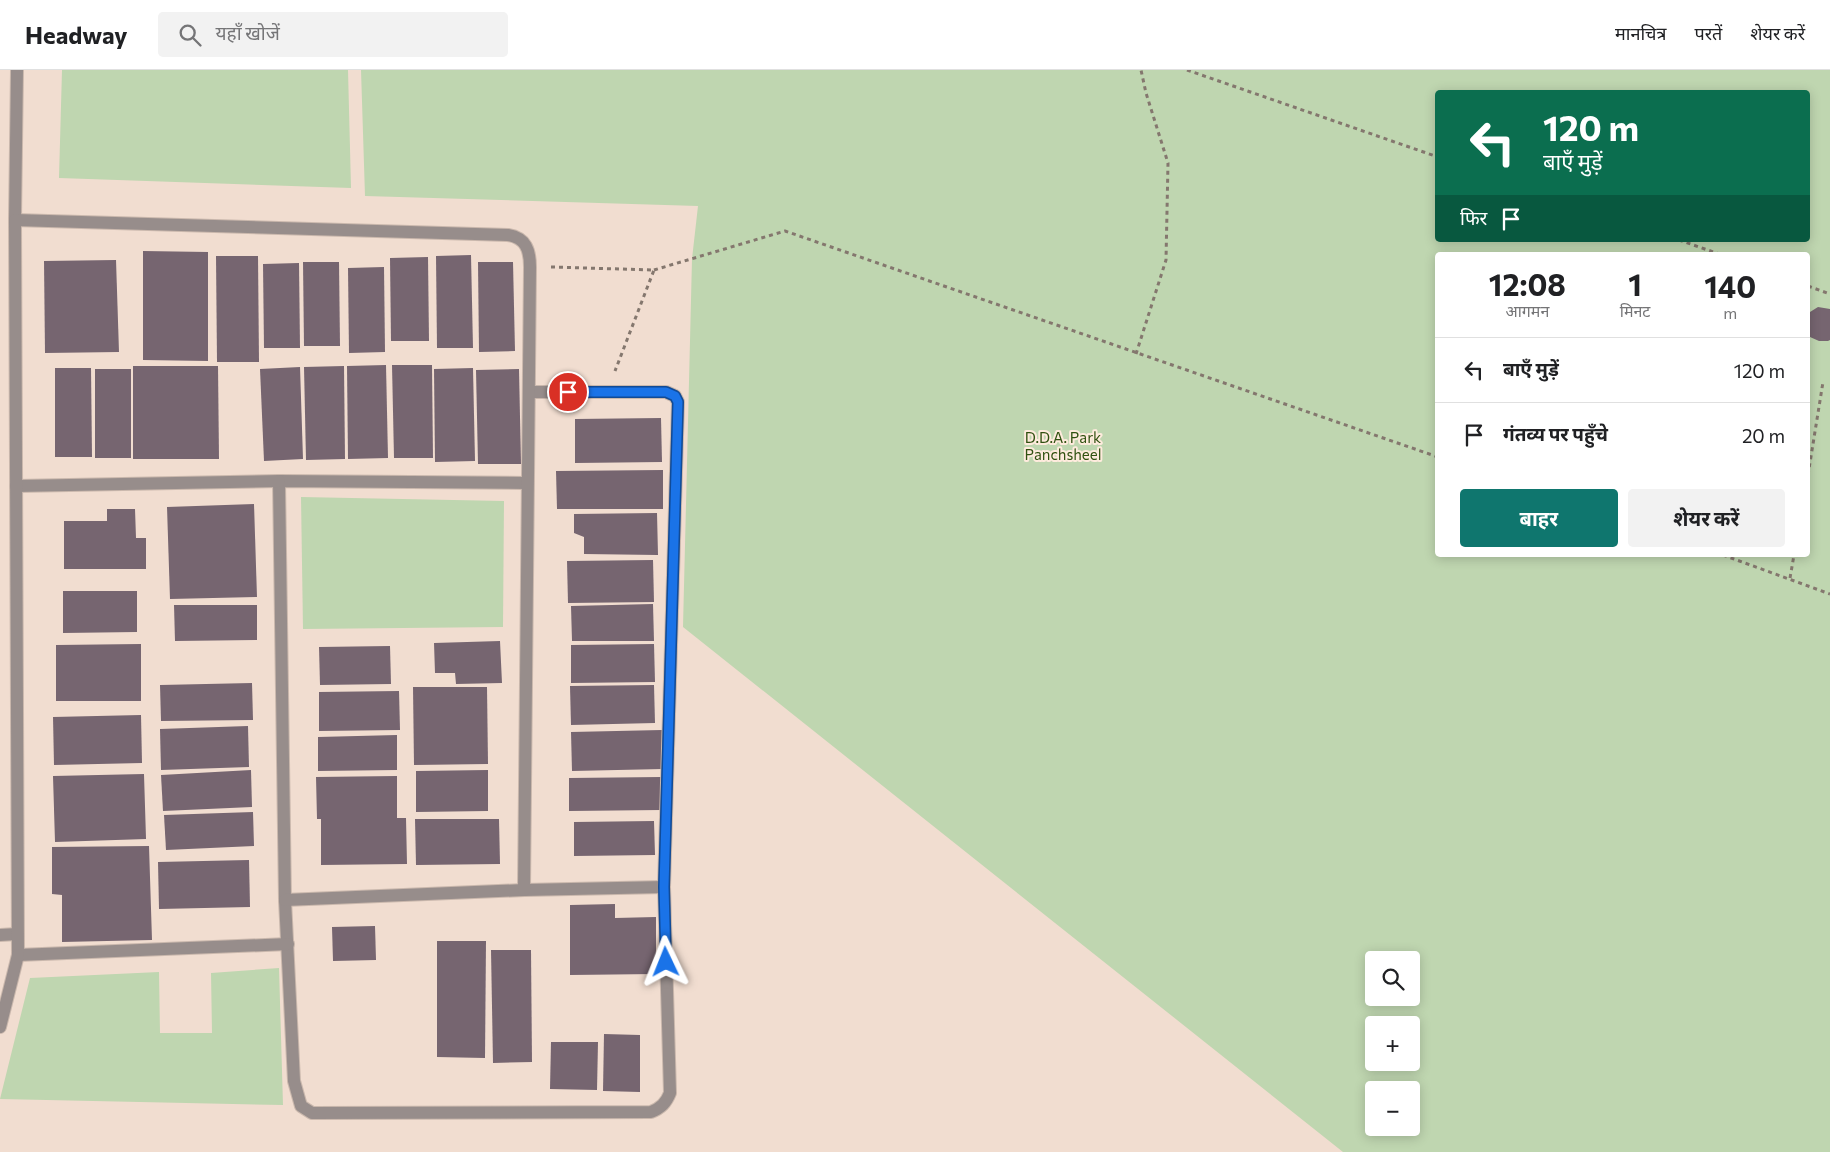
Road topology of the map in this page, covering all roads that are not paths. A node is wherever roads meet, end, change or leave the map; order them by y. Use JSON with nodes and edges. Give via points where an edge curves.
{"nodes":[{"id":1,"x":17,"y":70,"type":"edge"},
{"id":2,"x":15,"y":220,"type":"junction"},
{"id":3,"x":529,"y":392,"type":"junction"},
{"id":4,"x":279,"y":482,"type":"junction"},
{"id":5,"x":528,"y":483,"type":"junction"},
{"id":6,"x":16,"y":486,"type":"junction"},
{"id":7,"x":664,"y":887,"type":"junction"},
{"id":8,"x":524,"y":890,"type":"junction"},
{"id":9,"x":285,"y":900,"type":"junction"},
{"id":10,"x":18,"y":934,"type":"junction"},
{"id":11,"x":0,"y":935,"type":"edge"},
{"id":12,"x":288,"y":944,"type":"junction"},
{"id":13,"x":18,"y":955,"type":"junction"},
{"id":14,"x":0,"y":1027,"type":"edge"}],
"edges":[{"from":1,"to":2,"type":"street"},
{"from":2,"to":3,"type":"street","via":[[515,236],[528,247],[530,255]]},
{"from":2,"to":6,"type":"street"},
{"from":3,"to":5,"type":"street"},
{"from":3,"to":7,"type":"street","via":[[666,392],[675,396],[678,402]]},
{"from":4,"to":5,"type":"street"},
{"from":4,"to":6,"type":"street"},
{"from":4,"to":9,"type":"street"},
{"from":5,"to":8,"type":"street"},
{"from":6,"to":10,"type":"street"},
{"from":7,"to":8,"type":"street"},
{"from":7,"to":12,"type":"street","via":[[670,1093],[666,1102],[651,1112],[312,1113],[301,1106],[294,1081]]},
{"from":8,"to":9,"type":"street"},
{"from":9,"to":12,"type":"street"},
{"from":10,"to":11,"type":"street"},
{"from":10,"to":13,"type":"street"},
{"from":12,"to":13,"type":"street"},
{"from":13,"to":14,"type":"street"}]}
